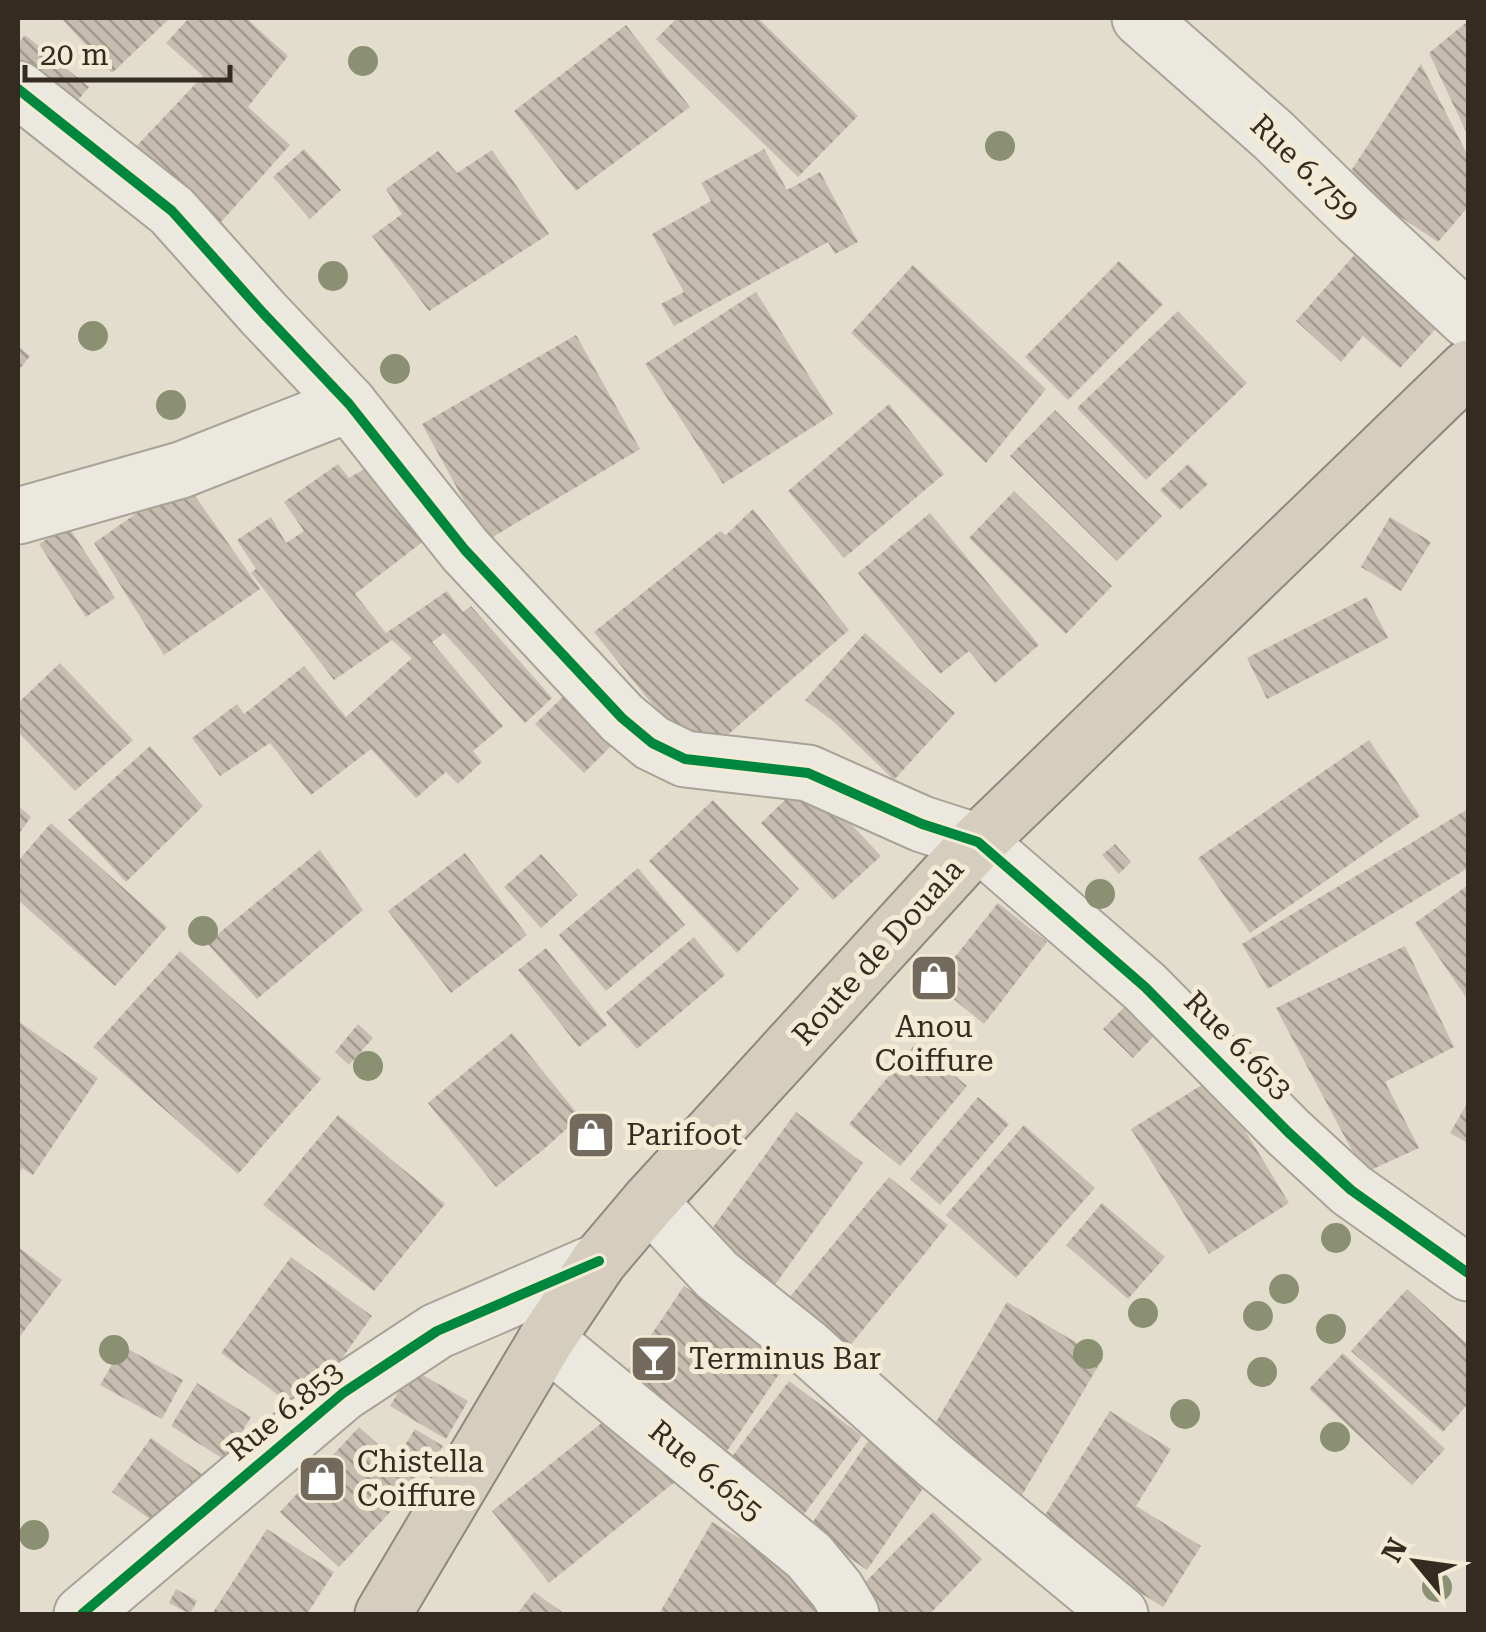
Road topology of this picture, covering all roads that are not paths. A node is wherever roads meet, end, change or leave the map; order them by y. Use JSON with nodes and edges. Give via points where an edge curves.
{"nodes":[{"id":1,"x":1140,"y":18,"type":"edge"},
{"id":2,"x":18,"y":90,"type":"edge"},
{"id":3,"x":1468,"y":320,"type":"edge"},
{"id":4,"x":1468,"y":368,"type":"edge"},
{"id":5,"x":349,"y":404,"type":"junction"},
{"id":6,"x":18,"y":516,"type":"edge"},
{"id":7,"x":978,"y":842,"type":"junction"},
{"id":8,"x":649,"y":1202,"type":"junction"},
{"id":9,"x":599,"y":1261,"type":"junction"},
{"id":10,"x":1468,"y":1273,"type":"edge"},
{"id":11,"x":546,"y":1340,"type":"junction"},
{"id":12,"x":82,"y":1614,"type":"edge"},
{"id":13,"x":382,"y":1614,"type":"edge"},
{"id":14,"x":851,"y":1614,"type":"edge"},
{"id":15,"x":1120,"y":1614,"type":"edge"}],
"edges":[{"from":1,"to":3,"type":"street","name":"Rue 6.759"},
{"from":2,"to":5,"type":"street","via":[[172,212]]},
{"from":4,"to":7,"type":"highway","name":"Route de Douala"},
{"from":5,"to":6,"type":"street","via":[[181,470]]},
{"from":5,"to":7,"type":"street","via":[[465,550],[652,743],[685,758],[808,773]]},
{"from":7,"to":8,"type":"highway","name":"Route de Douala"},
{"from":7,"to":10,"type":"street","name":"Rue 6.653","via":[[1145,987],[1351,1190]]},
{"from":8,"to":9,"type":"highway","name":"Route de Douala"},
{"from":8,"to":15,"type":"street","via":[[717,1275]]},
{"from":9,"to":11,"type":"highway","name":"Route de Douala"},
{"from":9,"to":12,"type":"street","name":"Rue 6.853","via":[[436,1331],[342,1393]]},
{"from":11,"to":13,"type":"highway","name":"Route de Douala"},
{"from":11,"to":14,"type":"street","name":"Rue 6.655","via":[[809,1556]]}]}
